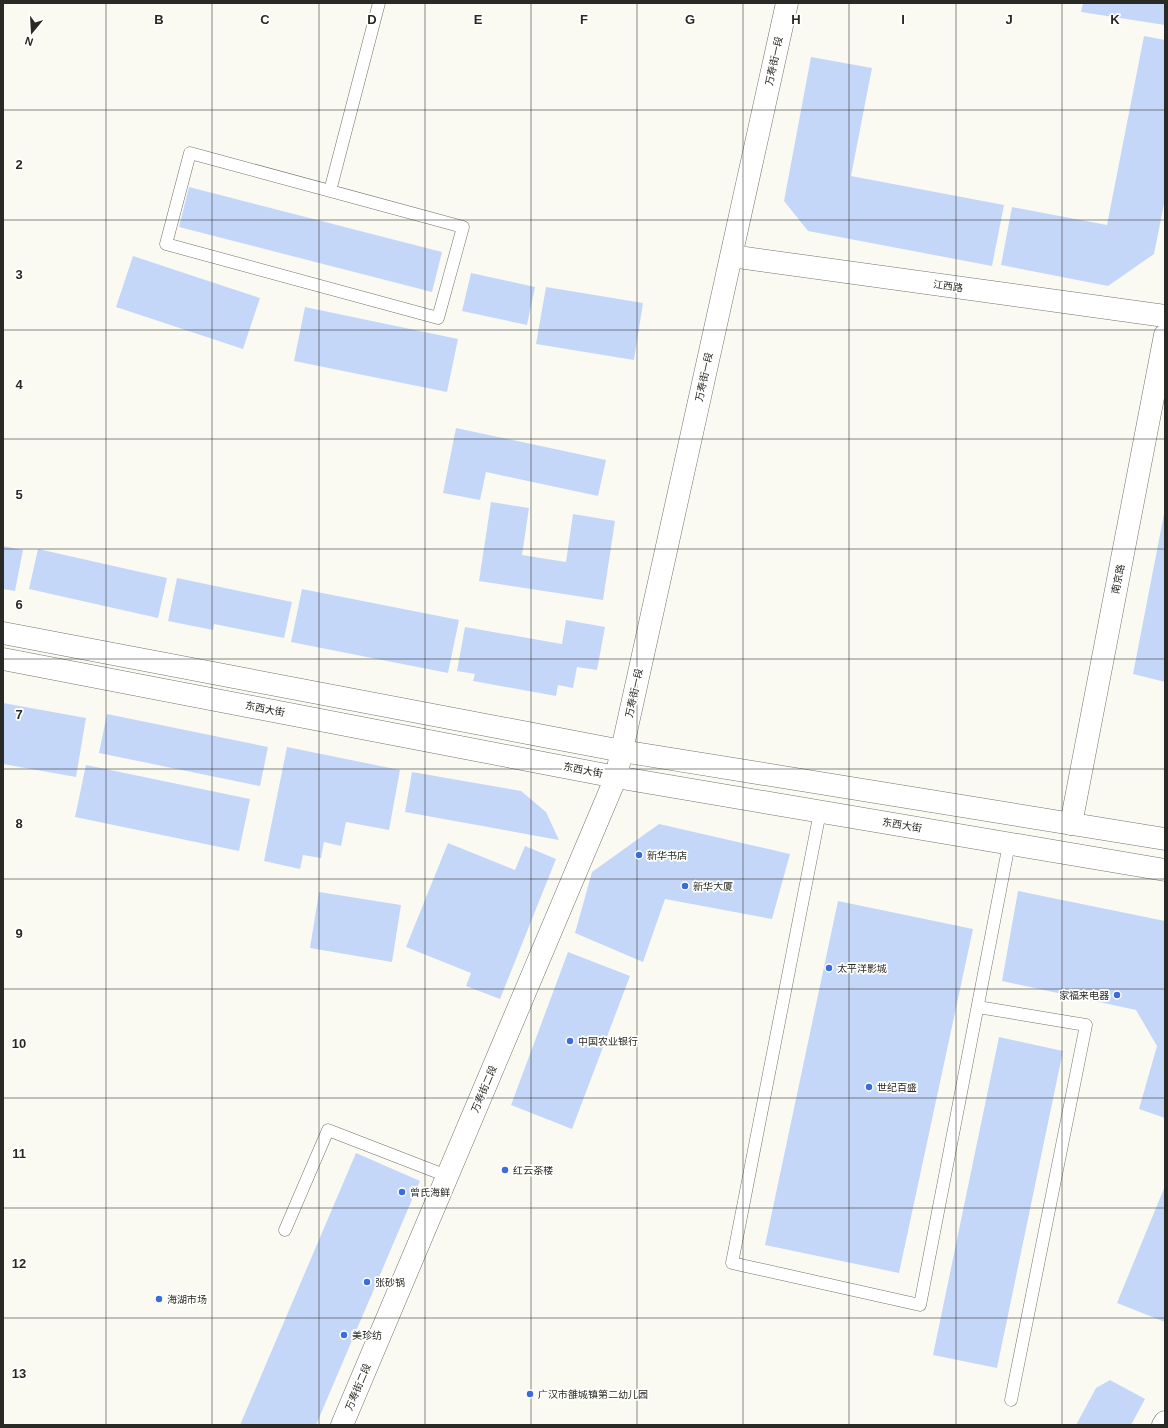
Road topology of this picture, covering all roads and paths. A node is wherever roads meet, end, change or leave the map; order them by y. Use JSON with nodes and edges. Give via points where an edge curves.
{"nodes":[{"id":1,"x":379,"y":3,"type":"edge"},
{"id":2,"x":787,"y":3,"type":"edge"},
{"id":3,"x":330,"y":191,"type":"junction"},
{"id":4,"x":731,"y":256,"type":"junction"},
{"id":5,"x":1165,"y":316,"type":"edge"},
{"id":6,"x":1165,"y":335,"type":"edge"},
{"id":7,"x":3,"y":633,"type":"edge"},
{"id":8,"x":3,"y":659,"type":"edge"},
{"id":9,"x":622,"y":751,"type":"junction"},
{"id":10,"x":616,"y":776,"type":"junction"},
{"id":11,"x":819,"y":817,"type":"dead end"},
{"id":12,"x":1071,"y":824,"type":"junction"},
{"id":13,"x":1165,"y":839,"type":"edge"},
{"id":14,"x":1009,"y":844,"type":"junction"},
{"id":15,"x":1165,"y":870,"type":"edge"},
{"id":16,"x":978,"y":1007,"type":"junction"},
{"id":17,"x":447,"y":1176,"type":"junction"},
{"id":18,"x":285,"y":1230,"type":"dead end"},
{"id":19,"x":1011,"y":1400,"type":"dead end"},
{"id":20,"x":1165,"y":1422,"type":"edge"},
{"id":21,"x":342,"y":1425,"type":"edge"},
{"id":22,"x":1163,"y":1425,"type":"edge"}],
"edges":[{"from":1,"to":3,"type":"lane"},
{"from":2,"to":4,"type":"street","name":"万寿街一段"},
{"from":3,"to":3,"type":"lane","via":[[463,227],[438,318],[166,244],[190,153]]},
{"from":4,"to":5,"type":"street","name":"江西路"},
{"from":4,"to":9,"type":"street","name":"万寿街一段"},
{"from":6,"to":12,"type":"street","name":"南京路"},
{"from":7,"to":9,"type":"street"},
{"from":8,"to":10,"type":"street","name":"东西大街"},
{"from":9,"to":10,"type":"street","name":"万寿街二段"},
{"from":9,"to":12,"type":"street"},
{"from":10,"to":14,"type":"street","name":"东西大街"},
{"from":10,"to":17,"type":"street","name":"万寿街二段"},
{"from":11,"to":16,"type":"lane","via":[[732,1263],[920,1305]]},
{"from":12,"to":13,"type":"street"},
{"from":14,"to":15,"type":"street","name":"东西大街"},
{"from":14,"to":16,"type":"lane"},
{"from":16,"to":19,"type":"lane","via":[[1086,1025]]},
{"from":17,"to":18,"type":"lane","via":[[328,1130]]},
{"from":17,"to":21,"type":"street","name":"万寿街二段"},
{"from":20,"to":22,"type":"street"}]}
